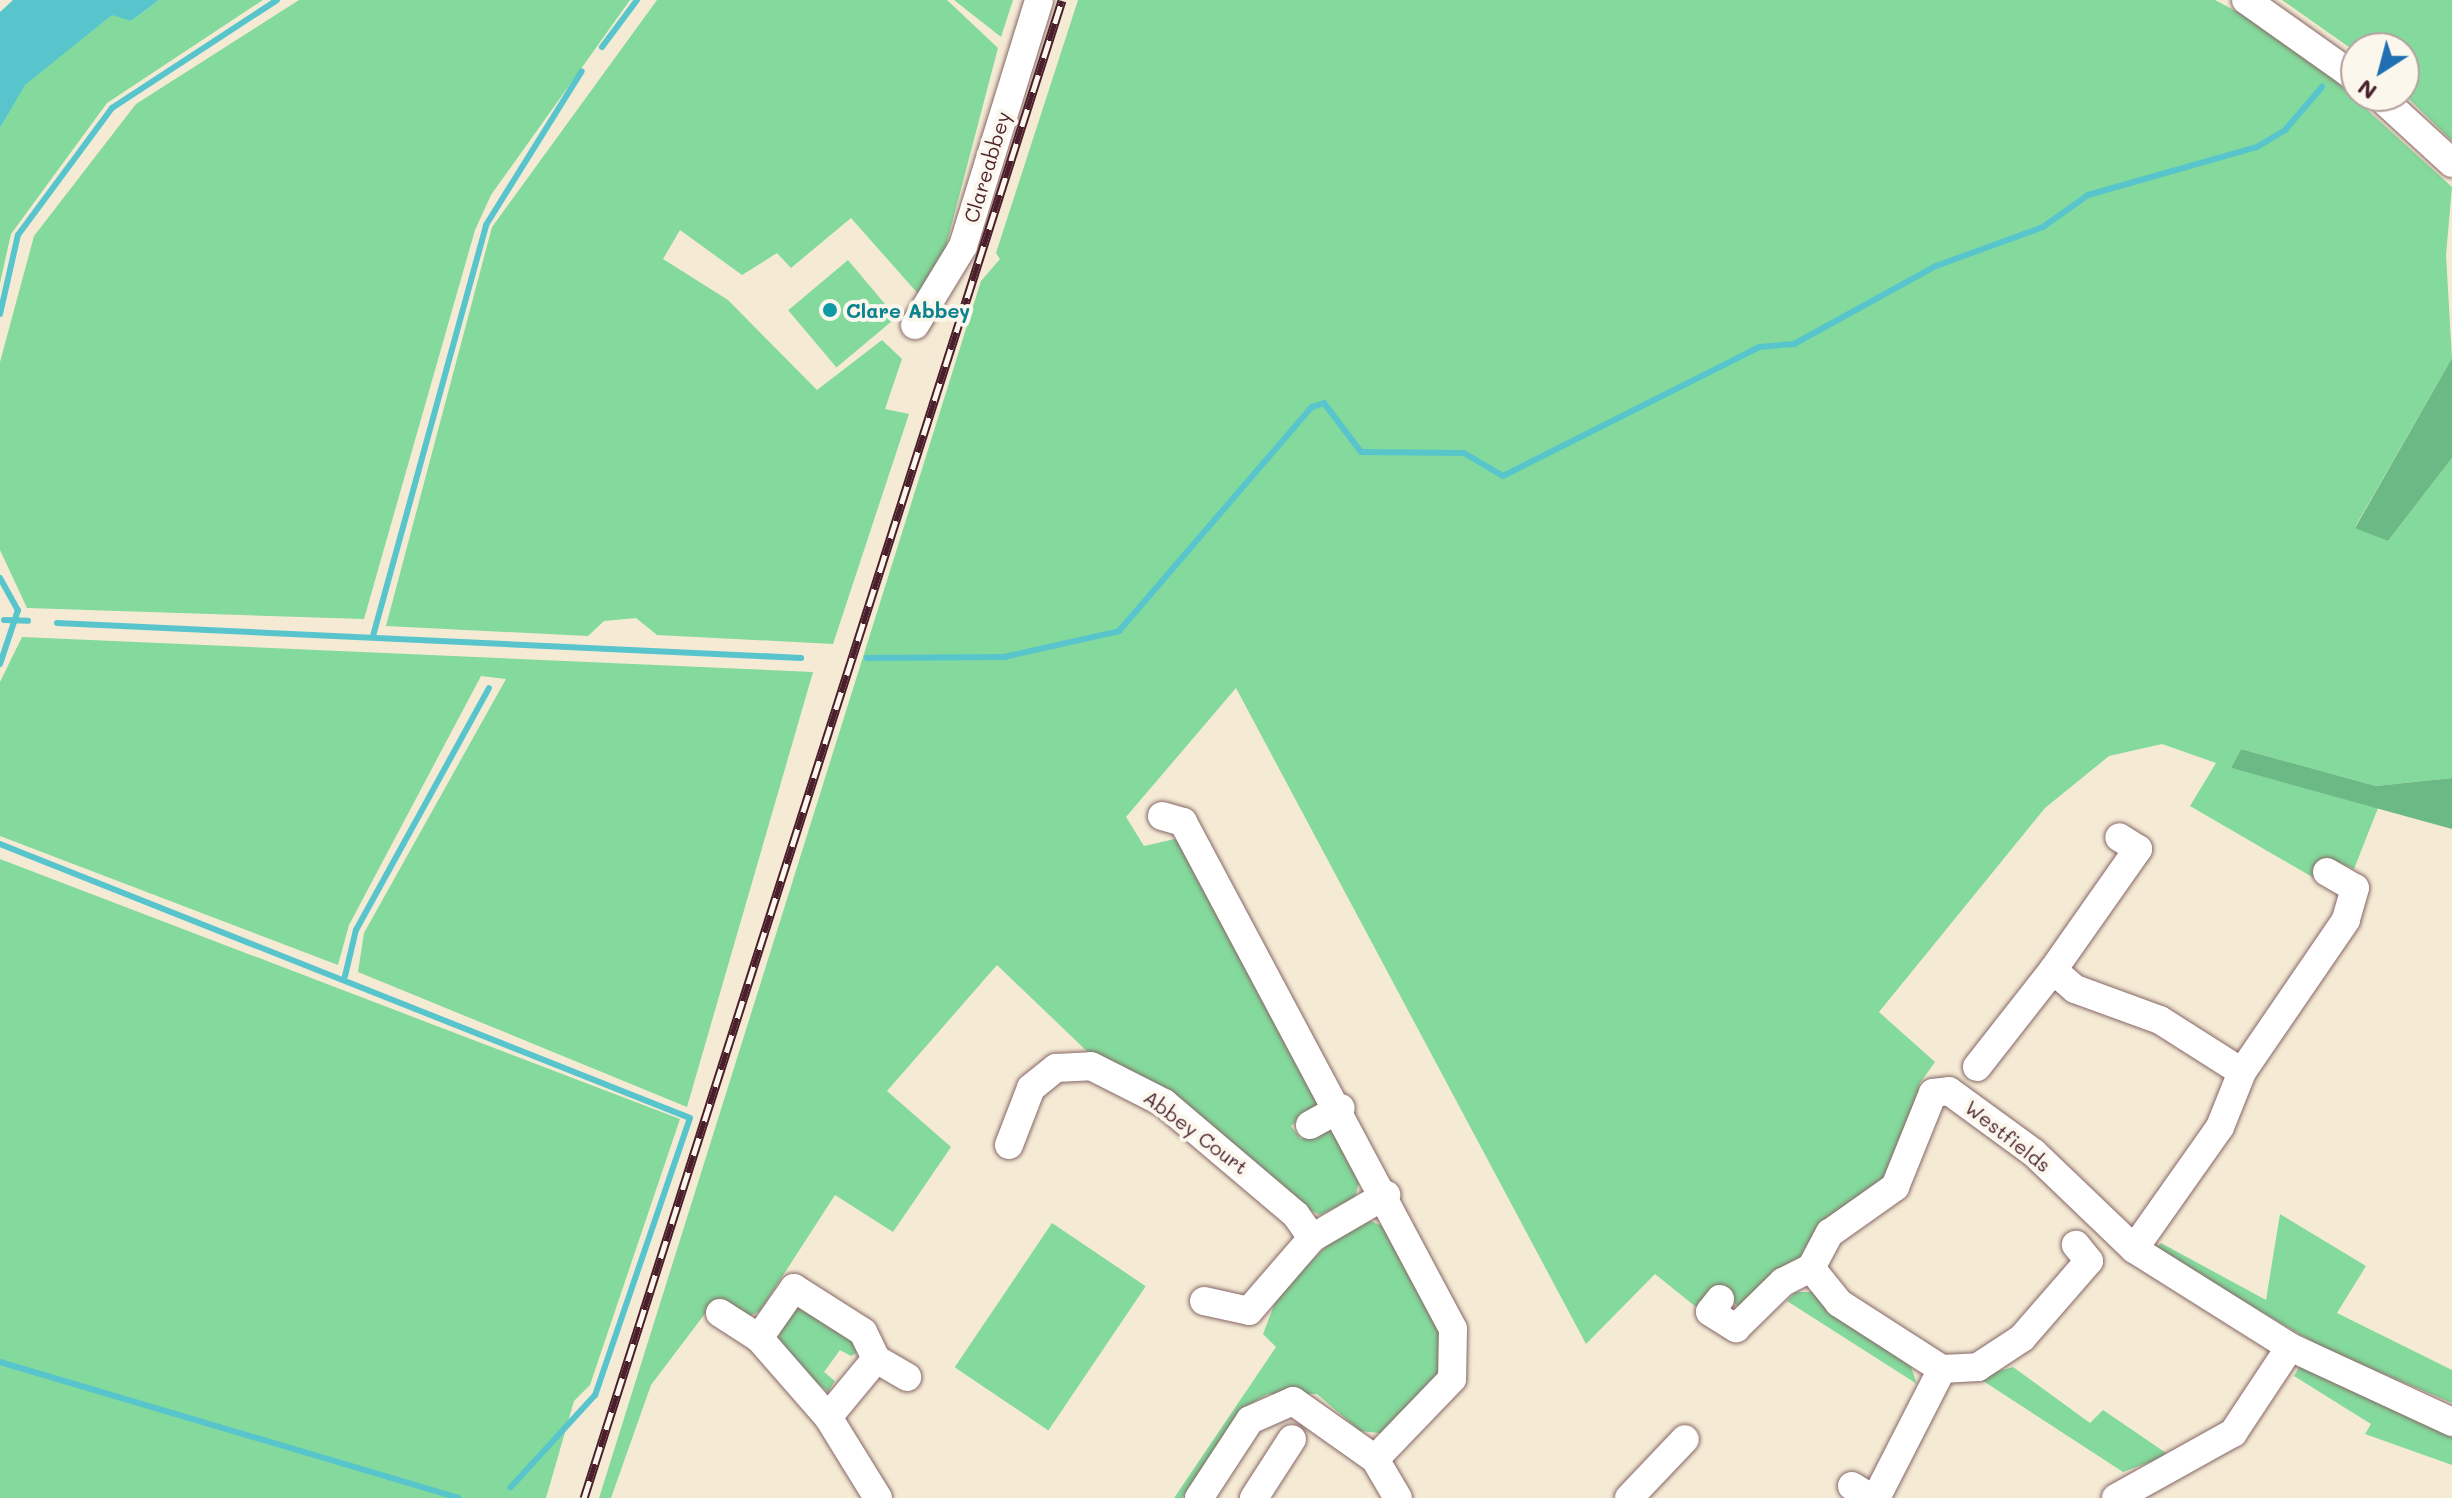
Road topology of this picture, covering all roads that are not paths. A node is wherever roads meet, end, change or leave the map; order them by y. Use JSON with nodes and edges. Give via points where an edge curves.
{"nodes":[{"id":1,"x":1039,"y":0,"type":"edge"},
{"id":2,"x":2246,"y":0,"type":"edge"},
{"id":3,"x":2340,"y":67,"type":"edge"},
{"id":4,"x":2396,"y":112,"type":"edge"},
{"id":5,"x":2452,"y":163,"type":"edge"},
{"id":6,"x":915,"y":325,"type":"dead end"},
{"id":7,"x":1162,"y":816,"type":"dead end"},
{"id":8,"x":2119,"y":837,"type":"dead end"},
{"id":9,"x":2327,"y":872,"type":"dead end"},
{"id":10,"x":2053,"y":970,"type":"junction"},
{"id":11,"x":1977,"y":1067,"type":"dead end"},
{"id":12,"x":2242,"y":1072,"type":"junction"},
{"id":13,"x":1341,"y":1108,"type":"junction"},
{"id":14,"x":1310,"y":1125,"type":"dead end"},
{"id":15,"x":1009,"y":1145,"type":"dead end"},
{"id":16,"x":1386,"y":1195,"type":"junction"},
{"id":17,"x":1312,"y":1238,"type":"junction"},
{"id":18,"x":2076,"y":1245,"type":"dead end"},
{"id":19,"x":2134,"y":1249,"type":"junction"},
{"id":20,"x":1811,"y":1268,"type":"junction"},
{"id":21,"x":1720,"y":1299,"type":"dead end"},
{"id":22,"x":1204,"y":1301,"type":"dead end"},
{"id":23,"x":720,"y":1313,"type":"dead end"},
{"id":24,"x":759,"y":1338,"type":"junction"},
{"id":25,"x":2290,"y":1347,"type":"junction"},
{"id":26,"x":876,"y":1359,"type":"junction"},
{"id":27,"x":1942,"y":1369,"type":"junction"},
{"id":28,"x":907,"y":1377,"type":"dead end"},
{"id":29,"x":828,"y":1417,"type":"junction"},
{"id":30,"x":2450,"y":1417,"type":"edge"},
{"id":31,"x":1292,"y":1439,"type":"dead end"},
{"id":32,"x":1685,"y":1439,"type":"dead end"},
{"id":33,"x":1375,"y":1459,"type":"junction"},
{"id":34,"x":1867,"y":1494,"type":"edge"},
{"id":35,"x":878,"y":1498,"type":"edge"},
{"id":36,"x":1199,"y":1498,"type":"edge"},
{"id":37,"x":1254,"y":1498,"type":"edge"},
{"id":38,"x":1398,"y":1498,"type":"edge"},
{"id":39,"x":1629,"y":1498,"type":"edge"},
{"id":40,"x":2116,"y":1498,"type":"edge"}],
"edges":[{"from":1,"to":6,"type":"street","name":"Clareabbey","via":[[963,246]]},
{"from":2,"to":3,"type":"street"},
{"from":4,"to":5,"type":"street"},
{"from":7,"to":13,"type":"street","via":[[1183,822]]},
{"from":8,"to":10,"type":"street","name":"Westfields","via":[[2138,849]]},
{"from":9,"to":12,"type":"street","via":[[2355,888],[2346,920]]},
{"from":10,"to":11,"type":"street","name":"Westfields"},
{"from":10,"to":12,"type":"street","via":[[2075,989],[2160,1020]]},
{"from":12,"to":19,"type":"street","via":[[2220,1127]]},
{"from":13,"to":14,"type":"street"},
{"from":13,"to":16,"type":"street"},
{"from":15,"to":17,"type":"street","name":"Abbey Court","via":[[1031,1088],[1056,1068],[1091,1066],[1164,1103],[1296,1215]]},
{"from":16,"to":17,"type":"street"},
{"from":16,"to":33,"type":"street","via":[[1453,1329],[1455,1356],[1452,1379]]},
{"from":17,"to":22,"type":"street","via":[[1249,1311]]},
{"from":18,"to":27,"type":"street","via":[[2089,1261],[2022,1338],[1978,1367]]},
{"from":19,"to":20,"type":"street","name":"Westfields","via":[[2034,1153],[1949,1091],[1933,1093],[1895,1187],[1830,1233]]},
{"from":19,"to":25,"type":"street","name":"Westfields"},
{"from":20,"to":21,"type":"street","via":[[1783,1282],[1736,1328],[1710,1312]]},
{"from":20,"to":27,"type":"street","via":[[1839,1303]]},
{"from":23,"to":24,"type":"street"},
{"from":24,"to":26,"type":"street","via":[[794,1288],[863,1332]]},
{"from":24,"to":29,"type":"street"},
{"from":25,"to":30,"type":"street","name":"Westfields"},
{"from":25,"to":40,"type":"street","via":[[2233,1433]]},
{"from":26,"to":28,"type":"street"},
{"from":26,"to":29,"type":"street"},
{"from":27,"to":34,"type":"street"},
{"from":29,"to":35,"type":"street"},
{"from":31,"to":37,"type":"street"},
{"from":32,"to":39,"type":"street"},
{"from":33,"to":36,"type":"street","via":[[1293,1401],[1250,1420]]},
{"from":33,"to":38,"type":"street"}]}
